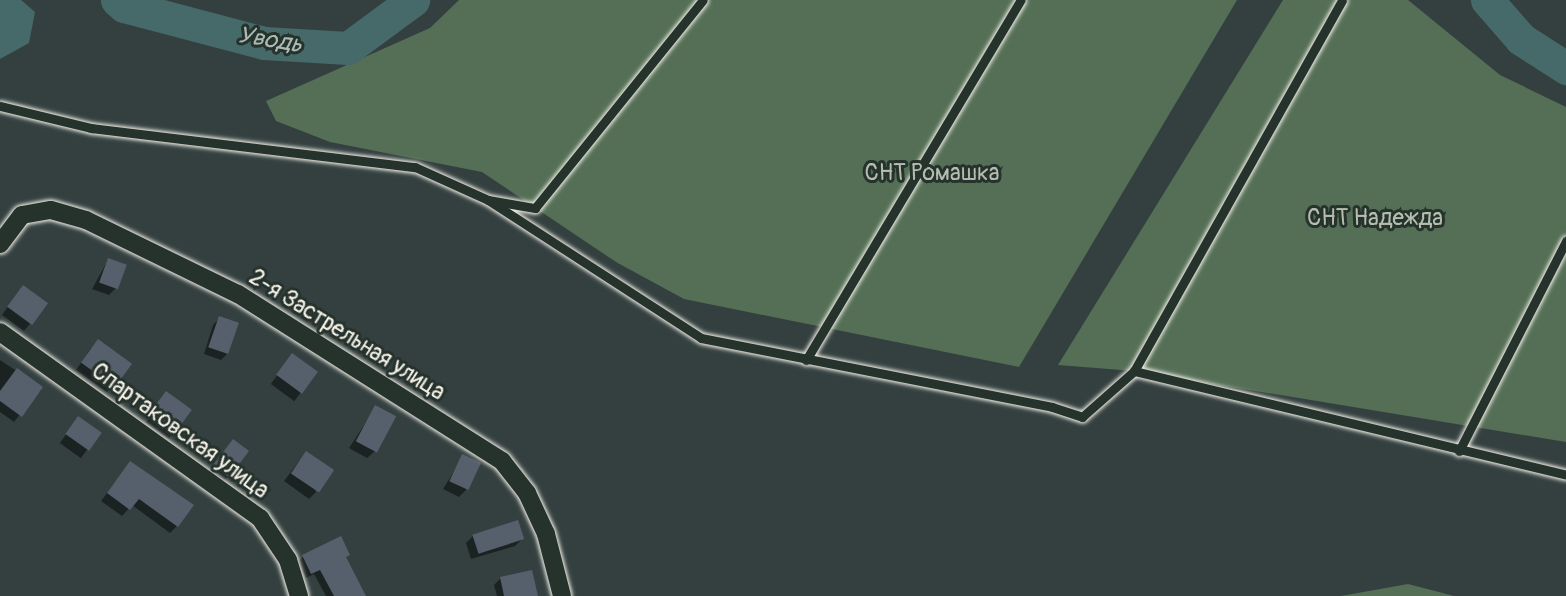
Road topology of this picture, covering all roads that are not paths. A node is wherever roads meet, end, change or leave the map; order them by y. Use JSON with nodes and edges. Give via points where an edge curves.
{"nodes":[{"id":1,"x":702,"y":0,"type":"edge"},
{"id":2,"x":1021,"y":0,"type":"edge"},
{"id":3,"x":1342,"y":0,"type":"edge"},
{"id":4,"x":0,"y":106,"type":"edge"},
{"id":5,"x":488,"y":200,"type":"junction"},
{"id":6,"x":1566,"y":241,"type":"edge"},
{"id":7,"x":0,"y":244,"type":"edge"},
{"id":8,"x":0,"y":332,"type":"edge"},
{"id":9,"x":806,"y":360,"type":"junction"},
{"id":10,"x":1134,"y":370,"type":"junction"},
{"id":11,"x":1459,"y":451,"type":"junction"},
{"id":12,"x":1566,"y":475,"type":"edge"},
{"id":13,"x":299,"y":596,"type":"edge"},
{"id":14,"x":562,"y":596,"type":"edge"}],
"edges":[{"from":1,"to":5,"type":"lane","via":[[535,208]]},
{"from":2,"to":9,"type":"lane"},
{"from":3,"to":10,"type":"lane"},
{"from":4,"to":5,"type":"lane","via":[[91,128],[415,167]]},
{"from":5,"to":9,"type":"lane","via":[[701,338]]},
{"from":6,"to":11,"type":"lane"},
{"from":7,"to":14,"type":"street","name":"2-я Застрельная улица","via":[[22,215],[51,210],[86,220],[238,294],[502,461],[537,513]]},
{"from":8,"to":13,"type":"street","name":"Спартаковская улица","via":[[260,517],[288,560]]},
{"from":9,"to":10,"type":"lane","via":[[1052,407],[1082,417]]},
{"from":10,"to":11,"type":"lane"},
{"from":11,"to":12,"type":"lane"}]}
